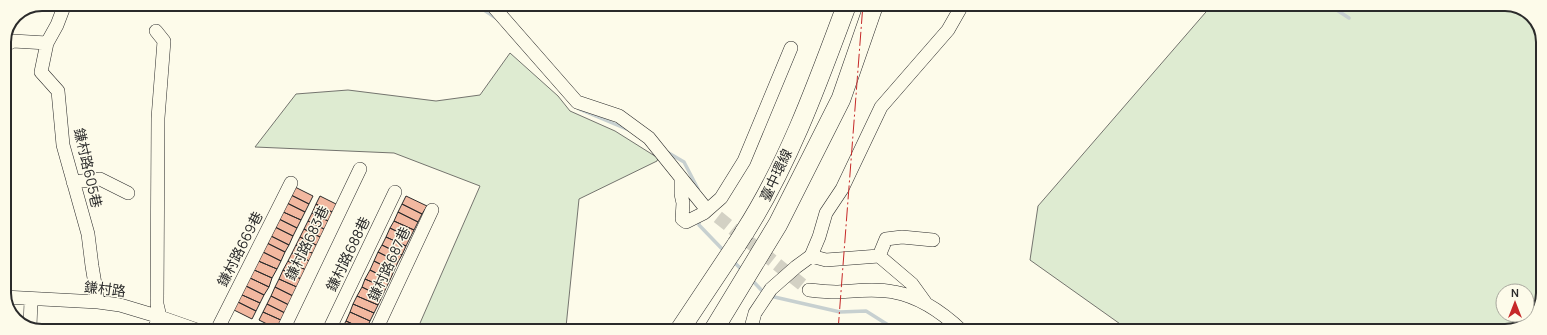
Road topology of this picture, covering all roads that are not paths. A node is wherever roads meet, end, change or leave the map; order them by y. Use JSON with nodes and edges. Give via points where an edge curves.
{"nodes":[{"id":1,"x":62,"y":11,"type":"edge"},
{"id":2,"x":497,"y":11,"type":"edge"},
{"id":3,"x":844,"y":11,"type":"edge"},
{"id":4,"x":872,"y":11,"type":"edge"},
{"id":5,"x":959,"y":11,"type":"edge"},
{"id":6,"x":156,"y":30,"type":"dead end"},
{"id":7,"x":11,"y":42,"type":"edge"},
{"id":8,"x":47,"y":43,"type":"junction"},
{"id":9,"x":791,"y":48,"type":"dead end"},
{"id":10,"x":360,"y":169,"type":"dead end"},
{"id":11,"x":681,"y":178,"type":"junction"},
{"id":12,"x":73,"y":182,"type":"junction"},
{"id":13,"x":291,"y":183,"type":"dead end"},
{"id":14,"x":395,"y":192,"type":"dead end"},
{"id":15,"x":128,"y":193,"type":"dead end"},
{"id":16,"x":703,"y":205,"type":"tunnel mouth"},
{"id":17,"x":432,"y":210,"type":"dead end"},
{"id":18,"x":933,"y":240,"type":"dead end"},
{"id":19,"x":811,"y":256,"type":"junction"},
{"id":20,"x":878,"y":256,"type":"junction"},
{"id":21,"x":809,"y":290,"type":"tunnel mouth"},
{"id":22,"x":12,"y":298,"type":"edge"},
{"id":23,"x":31,"y":300,"type":"junction"},
{"id":24,"x":98,"y":302,"type":"junction"},
{"id":25,"x":925,"y":302,"type":"junction"},
{"id":26,"x":160,"y":317,"type":"junction"},
{"id":27,"x":30,"y":322,"type":"edge"},
{"id":28,"x":156,"y":324,"type":"edge"},
{"id":29,"x":180,"y":324,"type":"edge"},
{"id":30,"x":220,"y":324,"type":"edge"},
{"id":31,"x":286,"y":324,"type":"edge"},
{"id":32,"x":332,"y":324,"type":"edge"},
{"id":33,"x":379,"y":324,"type":"edge"},
{"id":34,"x":684,"y":324,"type":"edge"},
{"id":35,"x":717,"y":324,"type":"edge"},
{"id":36,"x":752,"y":324,"type":"edge"},
{"id":37,"x":954,"y":324,"type":"edge"}],
"edges":[{"from":1,"to":8,"type":"street","name":"鎌村路605巷"},
{"from":2,"to":11,"type":"street","via":[[577,102],[619,116],[649,138]]},
{"from":3,"to":34,"type":"highway","name":"臺中環線","via":[[812,98],[763,204]]},
{"from":4,"to":35,"type":"highway","name":"臺中環線","via":[[841,99],[778,224]]},
{"from":5,"to":19,"type":"street","via":[[948,30],[881,107],[842,189],[826,213]]},
{"from":6,"to":26,"type":"street","via":[[164,41],[158,118],[157,304]]},
{"from":7,"to":8,"type":"street"},
{"from":8,"to":12,"type":"street","name":"鎌村路605巷","via":[[41,72],[58,91],[63,145]]},
{"from":9,"to":11,"type":"street","via":[[744,161],[721,198],[704,213],[686,222],[682,219]]},
{"from":10,"to":31,"type":"street","name":"鎌村路683巷"},
{"from":11,"to":16,"type":"street"},
{"from":12,"to":15,"type":"street","via":[[100,179]]},
{"from":12,"to":24,"type":"street","name":"鎌村路605巷","via":[[88,234]]},
{"from":13,"to":30,"type":"street","name":"鎌村路669巷"},
{"from":14,"to":32,"type":"street","name":"鎌村路688巷"},
{"from":17,"to":33,"type":"street","name":"鎌村路687巷"},
{"from":18,"to":20,"type":"street","via":[[902,237],[886,239]]},
{"from":19,"to":20,"type":"street","via":[[826,260]]},
{"from":19,"to":36,"type":"street","via":[[771,289],[755,313]]},
{"from":20,"to":25,"type":"street","via":[[912,284]]},
{"from":21,"to":25,"type":"street","via":[[894,292]]},
{"from":22,"to":23,"type":"street","name":"鎌村路"},
{"from":23,"to":24,"type":"street","name":"鎌村路"},
{"from":23,"to":27,"type":"street"},
{"from":24,"to":26,"type":"street","name":"鎌村路","via":[[120,305]]},
{"from":25,"to":37,"type":"street"},
{"from":26,"to":28,"type":"street"},
{"from":26,"to":29,"type":"street","name":"鎌村路"}]}
